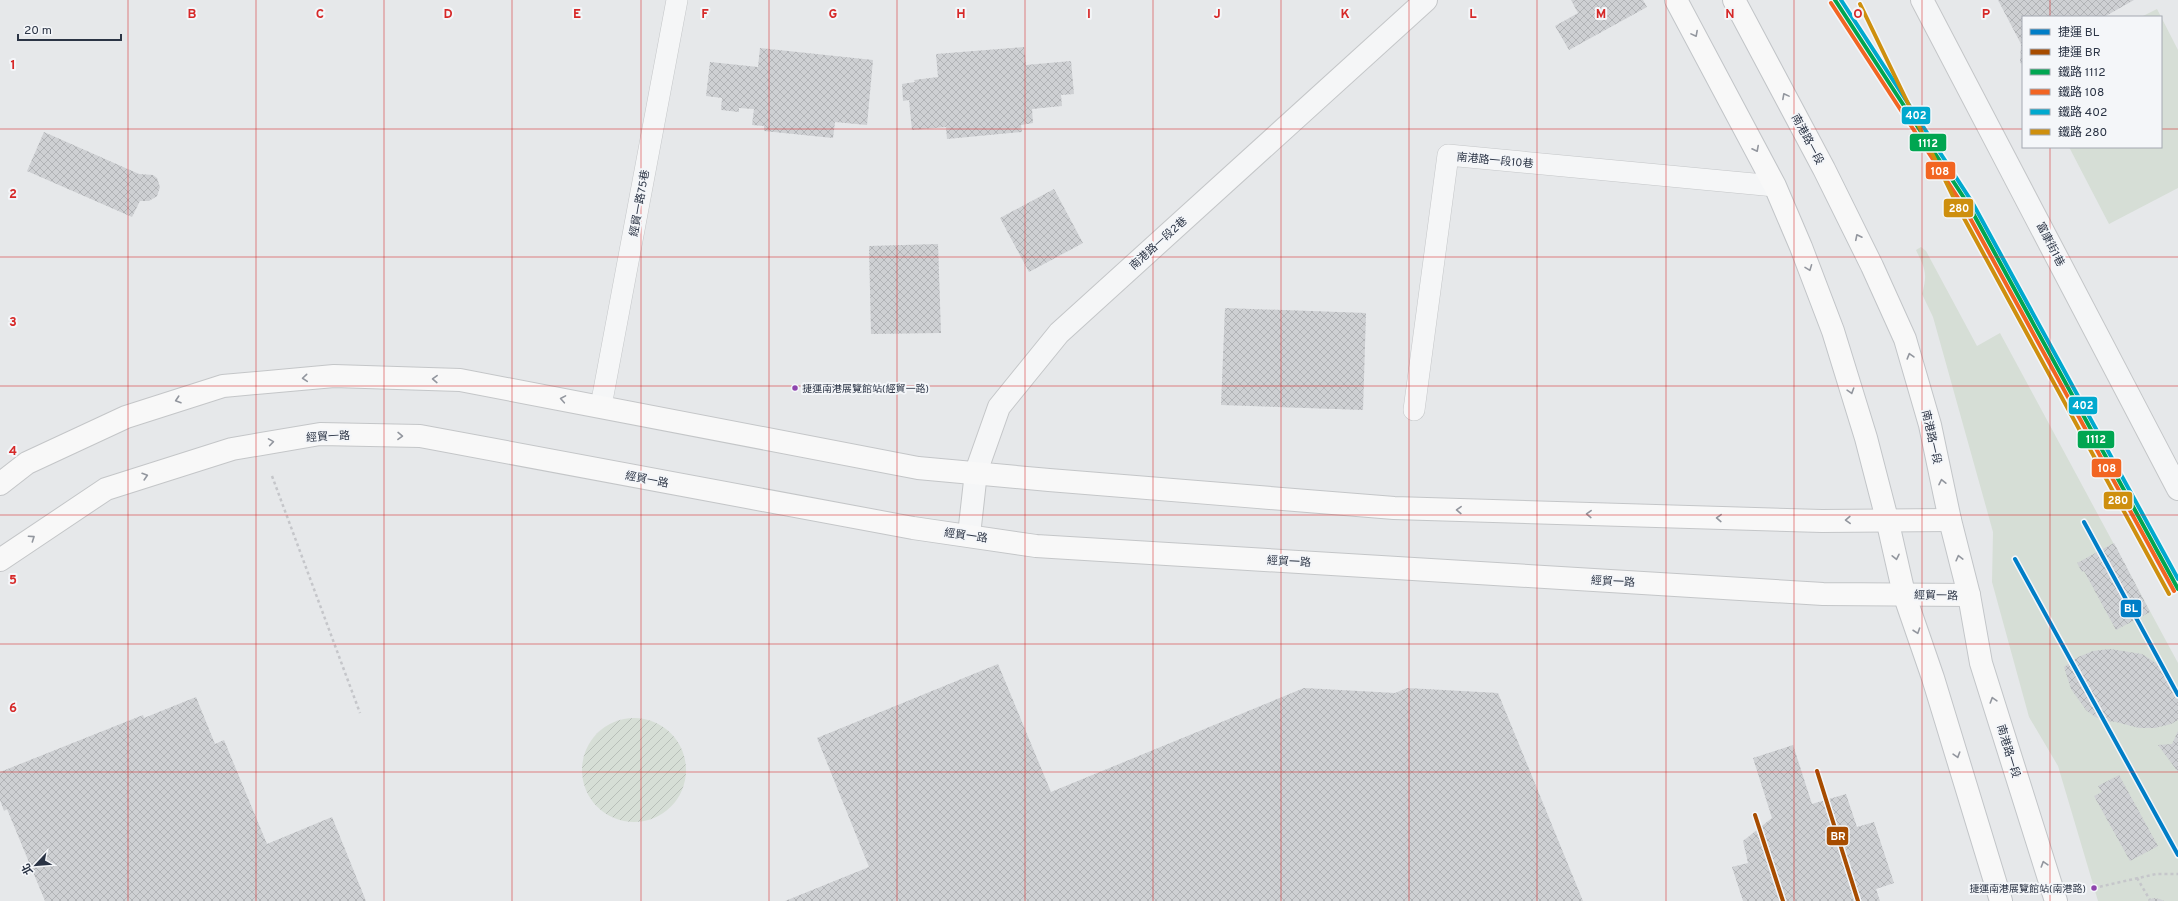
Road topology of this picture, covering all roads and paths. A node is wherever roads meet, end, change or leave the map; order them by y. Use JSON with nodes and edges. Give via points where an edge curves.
{"nodes":[{"id":1,"x":677,"y":0,"type":"edge"},
{"id":2,"x":1426,"y":0,"type":"edge"},
{"id":3,"x":1676,"y":0,"type":"edge"},
{"id":4,"x":1734,"y":0,"type":"edge"},
{"id":5,"x":1922,"y":0,"type":"edge"},
{"id":6,"x":1775,"y":186,"type":"junction"},
{"id":7,"x":602,"y":406,"type":"junction"},
{"id":8,"x":1414,"y":410,"type":"dead end"},
{"id":9,"x":976,"y":472,"type":"junction"},
{"id":10,"x":272,"y":476,"type":"dead end"},
{"id":11,"x":0,"y":484,"type":"edge"},
{"id":12,"x":2178,"y":489,"type":"edge"},
{"id":13,"x":1888,"y":519,"type":"junction"},
{"id":14,"x":1950,"y":520,"type":"junction"},
{"id":15,"x":969,"y":535,"type":"junction"},
{"id":16,"x":0,"y":560,"type":"edge"},
{"id":17,"x":1904,"y":594,"type":"junction"},
{"id":18,"x":1969,"y":595,"type":"junction"},
{"id":19,"x":360,"y":713,"type":"dead end"},
{"id":20,"x":2178,"y":874,"type":"edge"},
{"id":21,"x":2137,"y":878,"type":"junction"},
{"id":22,"x":2094,"y":888,"type":"dead end"},
{"id":23,"x":2150,"y":900,"type":"dead end"},
{"id":24,"x":2001,"y":901,"type":"edge"},
{"id":25,"x":2056,"y":901,"type":"edge"}],
"edges":[{"from":1,"to":7,"type":"lane","name":"經貿一路75巷"},
{"from":2,"to":9,"type":"street","name":"南港路一段2巷","via":[[1059,334],[999,407]]},
{"from":3,"to":6,"type":"street","one_way":true},
{"from":14,"to":4,"type":"street","name":"南港路一段","one_way":true,"via":[[1930,424],[1905,339],[1824,170]]},
{"from":5,"to":12,"type":"street","name":"富康街1巷"},
{"from":6,"to":8,"type":"lane","name":"南港路一段10巷","via":[[1448,155]]},
{"from":6,"to":13,"type":"street","one_way":true,"via":[[1833,331]]},
{"from":7,"to":9,"type":"street","via":[[918,468]]},
{"from":7,"to":11,"type":"street","one_way":true,"via":[[460,380],[334,376],[223,386],[126,417],[27,463]]},
{"from":13,"to":9,"type":"street","one_way":true,"via":[[1822,521],[1394,508]]},
{"from":9,"to":15,"type":"street","name":"南港路一段2巷"},
{"from":10,"to":19,"type":"path"},
{"from":13,"to":14,"type":"street"},
{"from":13,"to":17,"type":"street","one_way":true},
{"from":18,"to":14,"type":"street","name":"南港路一段","one_way":true},
{"from":16,"to":15,"type":"street","name":"經貿一路","one_way":true,"via":[[106,489],[232,448],[320,434],[420,436],[913,528]]},
{"from":15,"to":17,"type":"street","name":"經貿一路","via":[[1036,546],[1815,593]]},
{"from":17,"to":18,"type":"street","name":"經貿一路"},
{"from":17,"to":24,"type":"street","one_way":true,"via":[[1933,678]]},
{"from":25,"to":18,"type":"street","name":"南港路一段","one_way":true,"via":[[1981,663]]},
{"from":20,"to":21,"type":"path","via":[[2156,874]]},
{"from":21,"to":22,"type":"path"},
{"from":21,"to":23,"type":"path"}]}
